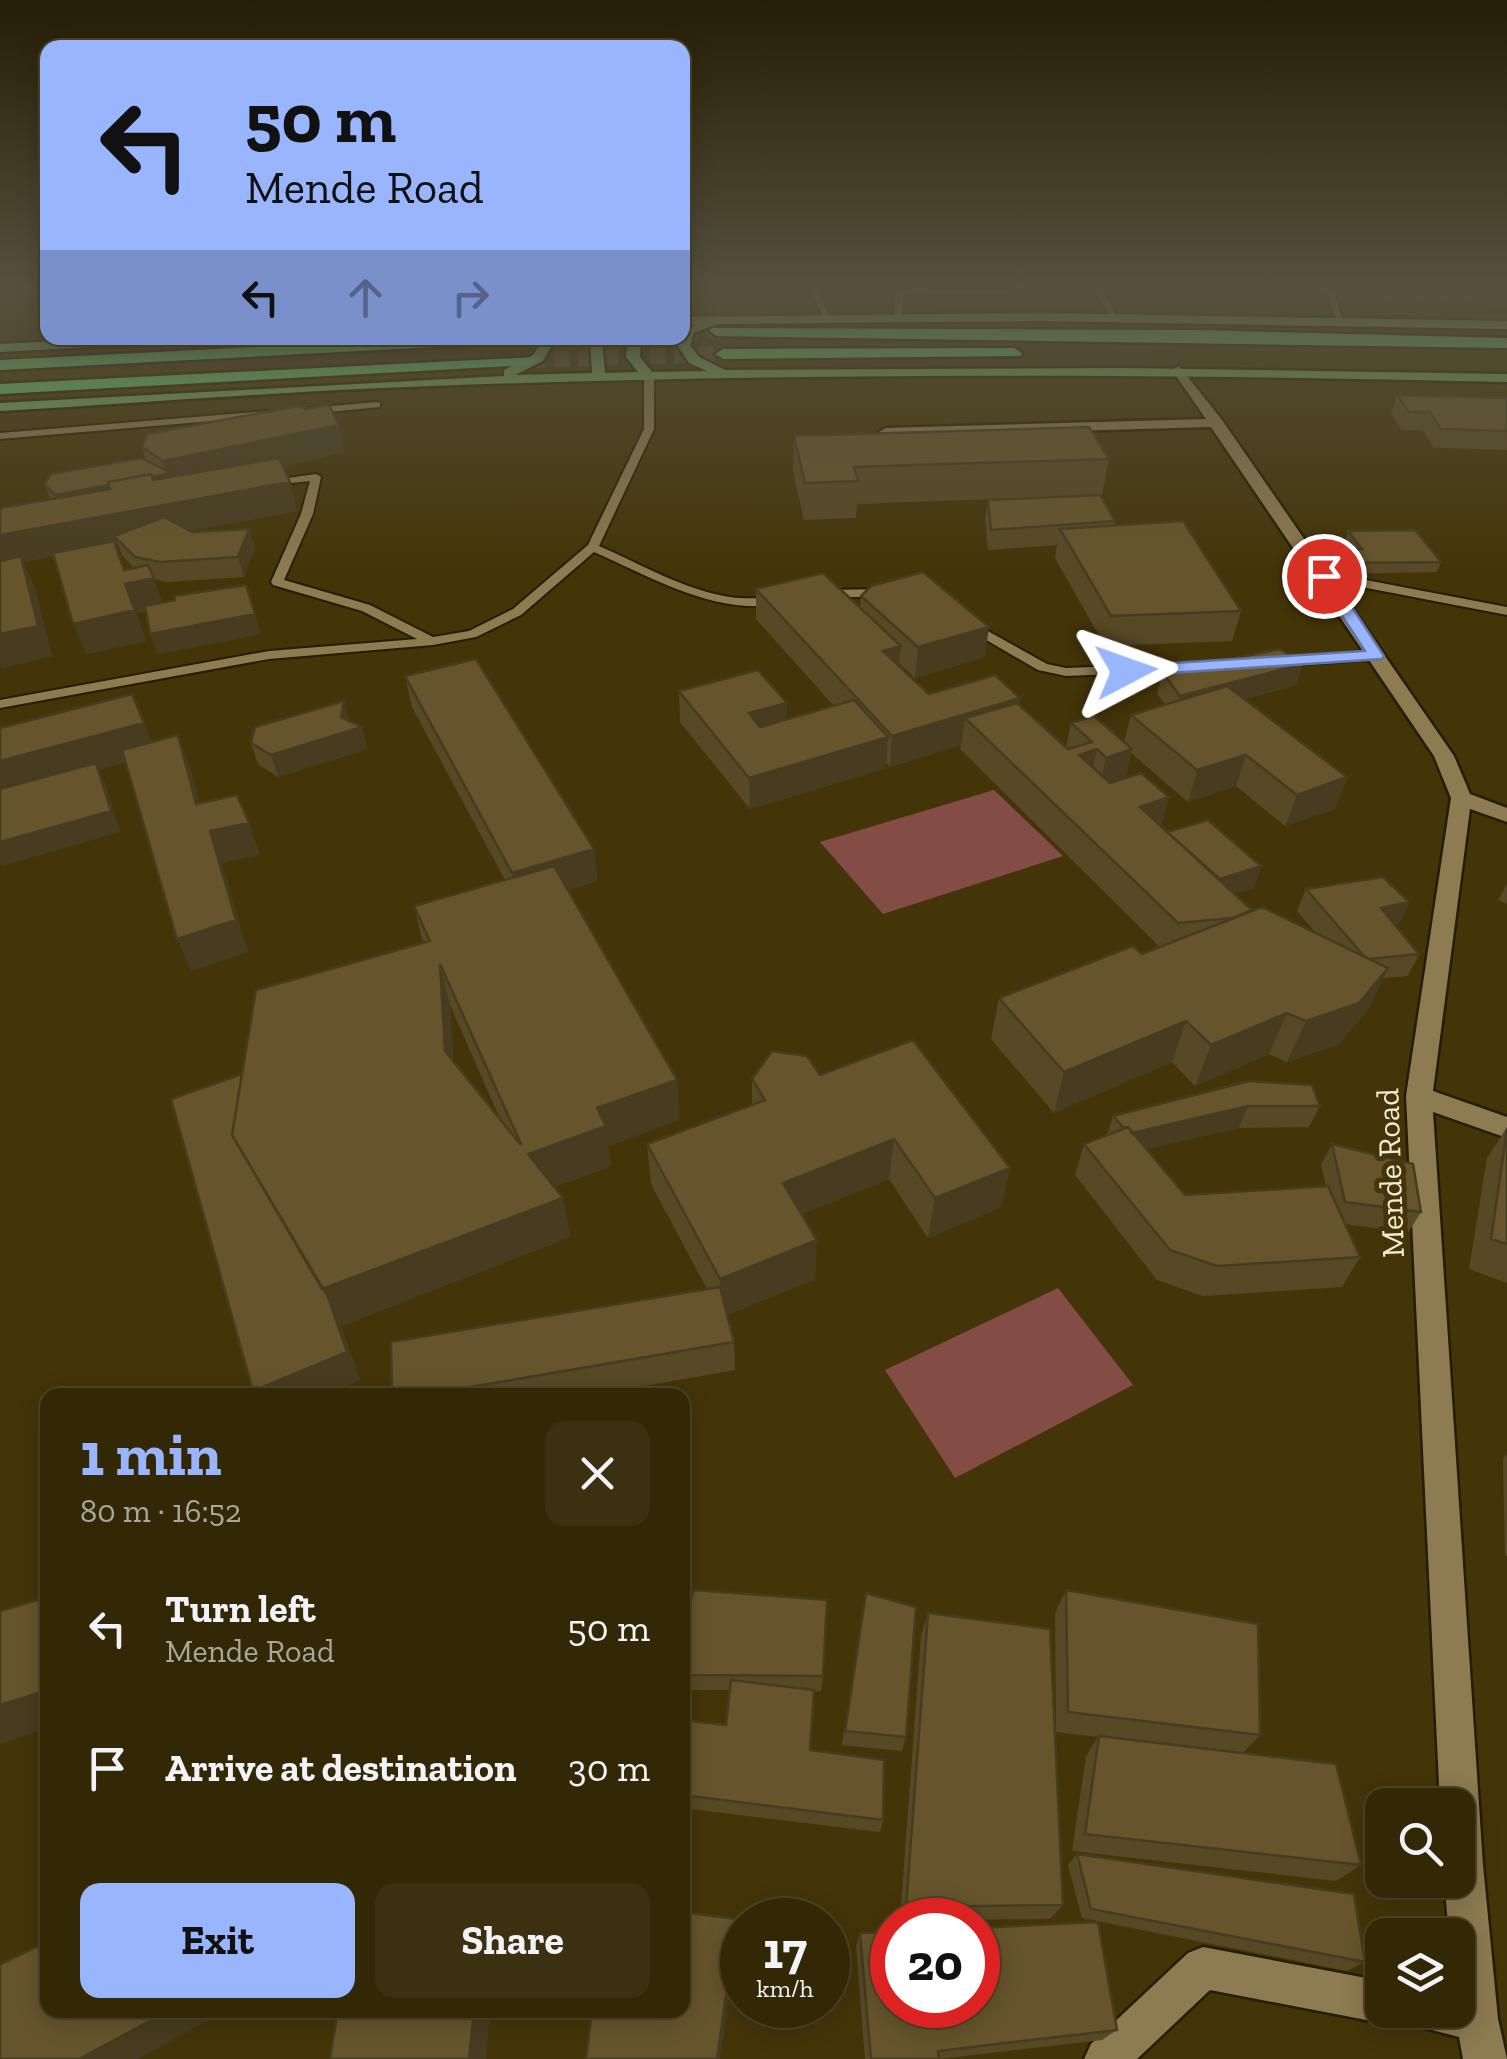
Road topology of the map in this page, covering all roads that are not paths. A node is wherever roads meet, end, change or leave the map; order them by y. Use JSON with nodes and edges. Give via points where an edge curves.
{"nodes":[{"id":1,"x":126,"y":382,"type":"edge"},
{"id":2,"x":452,"y":382,"type":"edge"},
{"id":3,"x":649,"y":382,"type":"edge"},
{"id":4,"x":1188,"y":382,"type":"edge"},
{"id":5,"x":0,"y":389,"type":"edge"},
{"id":6,"x":378,"y":405,"type":"dead end"},
{"id":7,"x":0,"y":407,"type":"edge"},
{"id":8,"x":301,"y":411,"type":"edge"},
{"id":9,"x":282,"y":413,"type":"edge"},
{"id":10,"x":1217,"y":423,"type":"junction"},
{"id":11,"x":886,"y":432,"type":"edge"},
{"id":12,"x":0,"y":436,"type":"edge"},
{"id":13,"x":260,"y":485,"type":"edge"},
{"id":14,"x":592,"y":547,"type":"junction"},
{"id":15,"x":1324,"y":576,"type":"junction"},
{"id":16,"x":814,"y":595,"type":"edge"},
{"id":17,"x":904,"y":595,"type":"edge"},
{"id":18,"x":796,"y":598,"type":"edge"},
{"id":19,"x":1507,"y":610,"type":"edge"},
{"id":20,"x":961,"y":620,"type":"edge"},
{"id":21,"x":433,"y":641,"type":"junction"},
{"id":22,"x":1376,"y":656,"type":"junction"},
{"id":23,"x":1262,"y":663,"type":"edge"},
{"id":24,"x":1224,"y":665,"type":"edge"},
{"id":25,"x":0,"y":704,"type":"edge"},
{"id":26,"x":1461,"y":798,"type":"junction"},
{"id":27,"x":1507,"y":815,"type":"edge"},
{"id":28,"x":1418,"y":1096,"type":"junction"},
{"id":29,"x":1507,"y":1128,"type":"edge"},
{"id":30,"x":1365,"y":1999,"type":"edge"},
{"id":31,"x":1481,"y":2039,"type":"edge"},
{"id":32,"x":1106,"y":2059,"type":"edge"}],
"edges":[{"from":1,"to":5,"type":"highway"},
{"from":2,"to":7,"type":"main road"},
{"from":3,"to":14,"type":"lane","via":[[649,428]]},
{"from":4,"to":10,"type":"street"},
{"from":6,"to":8,"type":"lane"},
{"from":9,"to":12,"type":"lane"},
{"from":10,"to":11,"type":"street"},
{"from":10,"to":15,"type":"street"},
{"from":13,"to":21,"type":"lane","via":[[316,477],[277,582],[366,608]]},
{"from":14,"to":18,"type":"lane","via":[[736,605]]},
{"from":14,"to":21,"type":"lane","via":[[518,612],[472,634]]},
{"from":15,"to":19,"type":"lane"},
{"from":15,"to":22,"type":"street"},
{"from":16,"to":17,"type":"lane"},
{"from":20,"to":24,"type":"lane","via":[[1043,667],[1066,672]]},
{"from":21,"to":25,"type":"lane","via":[[269,655]]},
{"from":22,"to":23,"type":"lane"},
{"from":22,"to":26,"type":"street","via":[[1444,756]]},
{"from":26,"to":27,"type":"street"},
{"from":26,"to":28,"type":"street","name":"Mende Road"},
{"from":28,"to":29,"type":"street"},
{"from":28,"to":31,"type":"street","name":"Mende Road","via":[[1461,1826]]},
{"from":30,"to":32,"type":"street","via":[[1203,1968]]}]}
